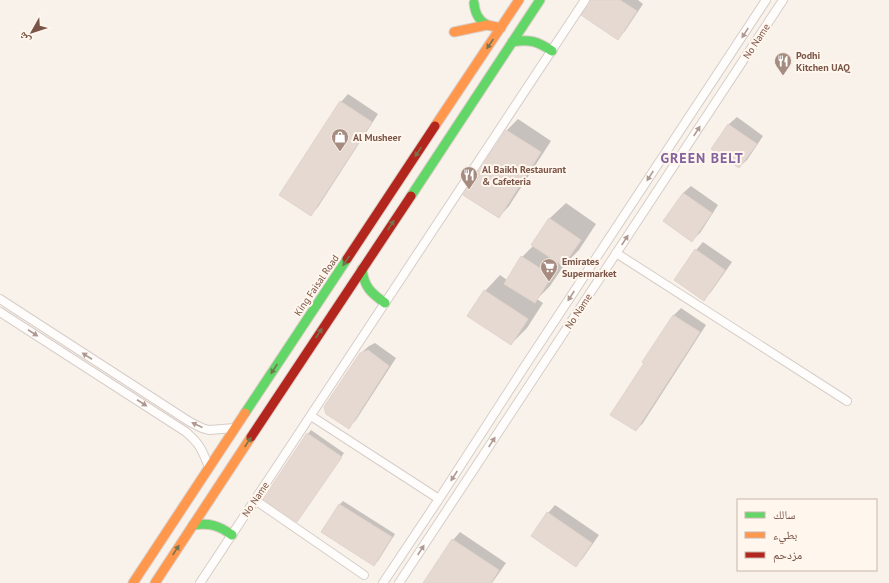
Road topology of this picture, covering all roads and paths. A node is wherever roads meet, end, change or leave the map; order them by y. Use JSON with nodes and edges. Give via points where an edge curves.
{"nodes":[{"id":1,"x":519,"y":0,"type":"edge"},
{"id":2,"x":540,"y":0,"type":"edge"},
{"id":3,"x":586,"y":0,"type":"edge"},
{"id":4,"x":766,"y":0,"type":"edge"},
{"id":5,"x":783,"y":0,"type":"edge"},
{"id":6,"x":474,"y":3,"type":"dead end"},
{"id":7,"x":487,"y":25,"type":"junction"},
{"id":8,"x":501,"y":28,"type":"junction"},
{"id":9,"x":454,"y":32,"type":"dead end"},
{"id":10,"x":512,"y":42,"type":"junction"},
{"id":11,"x":552,"y":51,"type":"junction"},
{"id":12,"x":616,"y":253,"type":"junction"},
{"id":13,"x":362,"y":269,"type":"junction"},
{"id":14,"x":0,"y":299,"type":"edge"},
{"id":15,"x":385,"y":303,"type":"junction"},
{"id":16,"x":0,"y":312,"type":"edge"},
{"id":17,"x":68,"y":343,"type":"junction"},
{"id":18,"x":63,"y":352,"type":"junction"},
{"id":19,"x":130,"y":383,"type":"junction"},
{"id":20,"x":124,"y":392,"type":"junction"},
{"id":21,"x":847,"y":401,"type":"dead end"},
{"id":22,"x":311,"y":416,"type":"junction"},
{"id":23,"x":235,"y":428,"type":"junction"},
{"id":24,"x":209,"y":467,"type":"junction"},
{"id":25,"x":255,"y":500,"type":"junction"},
{"id":26,"x":439,"y":500,"type":"junction"},
{"id":27,"x":193,"y":525,"type":"junction"},
{"id":28,"x":232,"y":535,"type":"junction"},
{"id":29,"x":364,"y":575,"type":"dead end"},
{"id":30,"x":133,"y":583,"type":"edge"},
{"id":31,"x":155,"y":583,"type":"edge"},
{"id":32,"x":200,"y":583,"type":"edge"},
{"id":33,"x":383,"y":583,"type":"edge"},
{"id":34,"x":399,"y":583,"type":"edge"}],
"edges":[{"from":1,"to":8,"type":"main road","name":"King Faisal Road"},
{"from":2,"to":10,"type":"main road"},
{"from":3,"to":11,"type":"street","name":"No Name"},
{"from":4,"to":26,"type":"street","name":"No Name","one_way":true},
{"from":12,"to":5,"type":"street","name":"No Name","one_way":true},
{"from":6,"to":7,"type":"main road","via":[[477,16]]},
{"from":7,"to":8,"type":"main road"},
{"from":7,"to":9,"type":"main road"},
{"from":8,"to":23,"type":"main road","name":"King Faisal Road","one_way":true},
{"from":10,"to":11,"type":"main road","via":[[534,40]]},
{"from":13,"to":10,"type":"main road","one_way":true},
{"from":11,"to":15,"type":"street","name":"No Name"},
{"from":12,"to":21,"type":"street"},
{"from":34,"to":12,"type":"street","name":"No Name","one_way":true},
{"from":13,"to":15,"type":"main road","via":[[366,286]]},
{"from":27,"to":13,"type":"main road","one_way":true},
{"from":14,"to":17,"type":"street"},
{"from":15,"to":22,"type":"street","name":"No Name"},
{"from":16,"to":18,"type":"street","one_way":true},
{"from":17,"to":18,"type":"street"},
{"from":19,"to":17,"type":"street","one_way":true},
{"from":18,"to":20,"type":"street"},
{"from":19,"to":20,"type":"street"},
{"from":23,"to":19,"type":"street","one_way":true,"via":[[202,428]]},
{"from":20,"to":24,"type":"street","one_way":true,"via":[[194,439]]},
{"from":22,"to":25,"type":"street","name":"No Name"},
{"from":22,"to":26,"type":"street"},
{"from":23,"to":24,"type":"main road","name":"King Faisal Road"},
{"from":24,"to":30,"type":"main road","name":"King Faisal Road"},
{"from":25,"to":28,"type":"street","name":"No Name"},
{"from":25,"to":29,"type":"street"},
{"from":26,"to":33,"type":"street","name":"No Name"},
{"from":27,"to":28,"type":"main road","via":[[216,525]]},
{"from":31,"to":27,"type":"main road","one_way":true},
{"from":28,"to":32,"type":"street","name":"No Name"}]}
